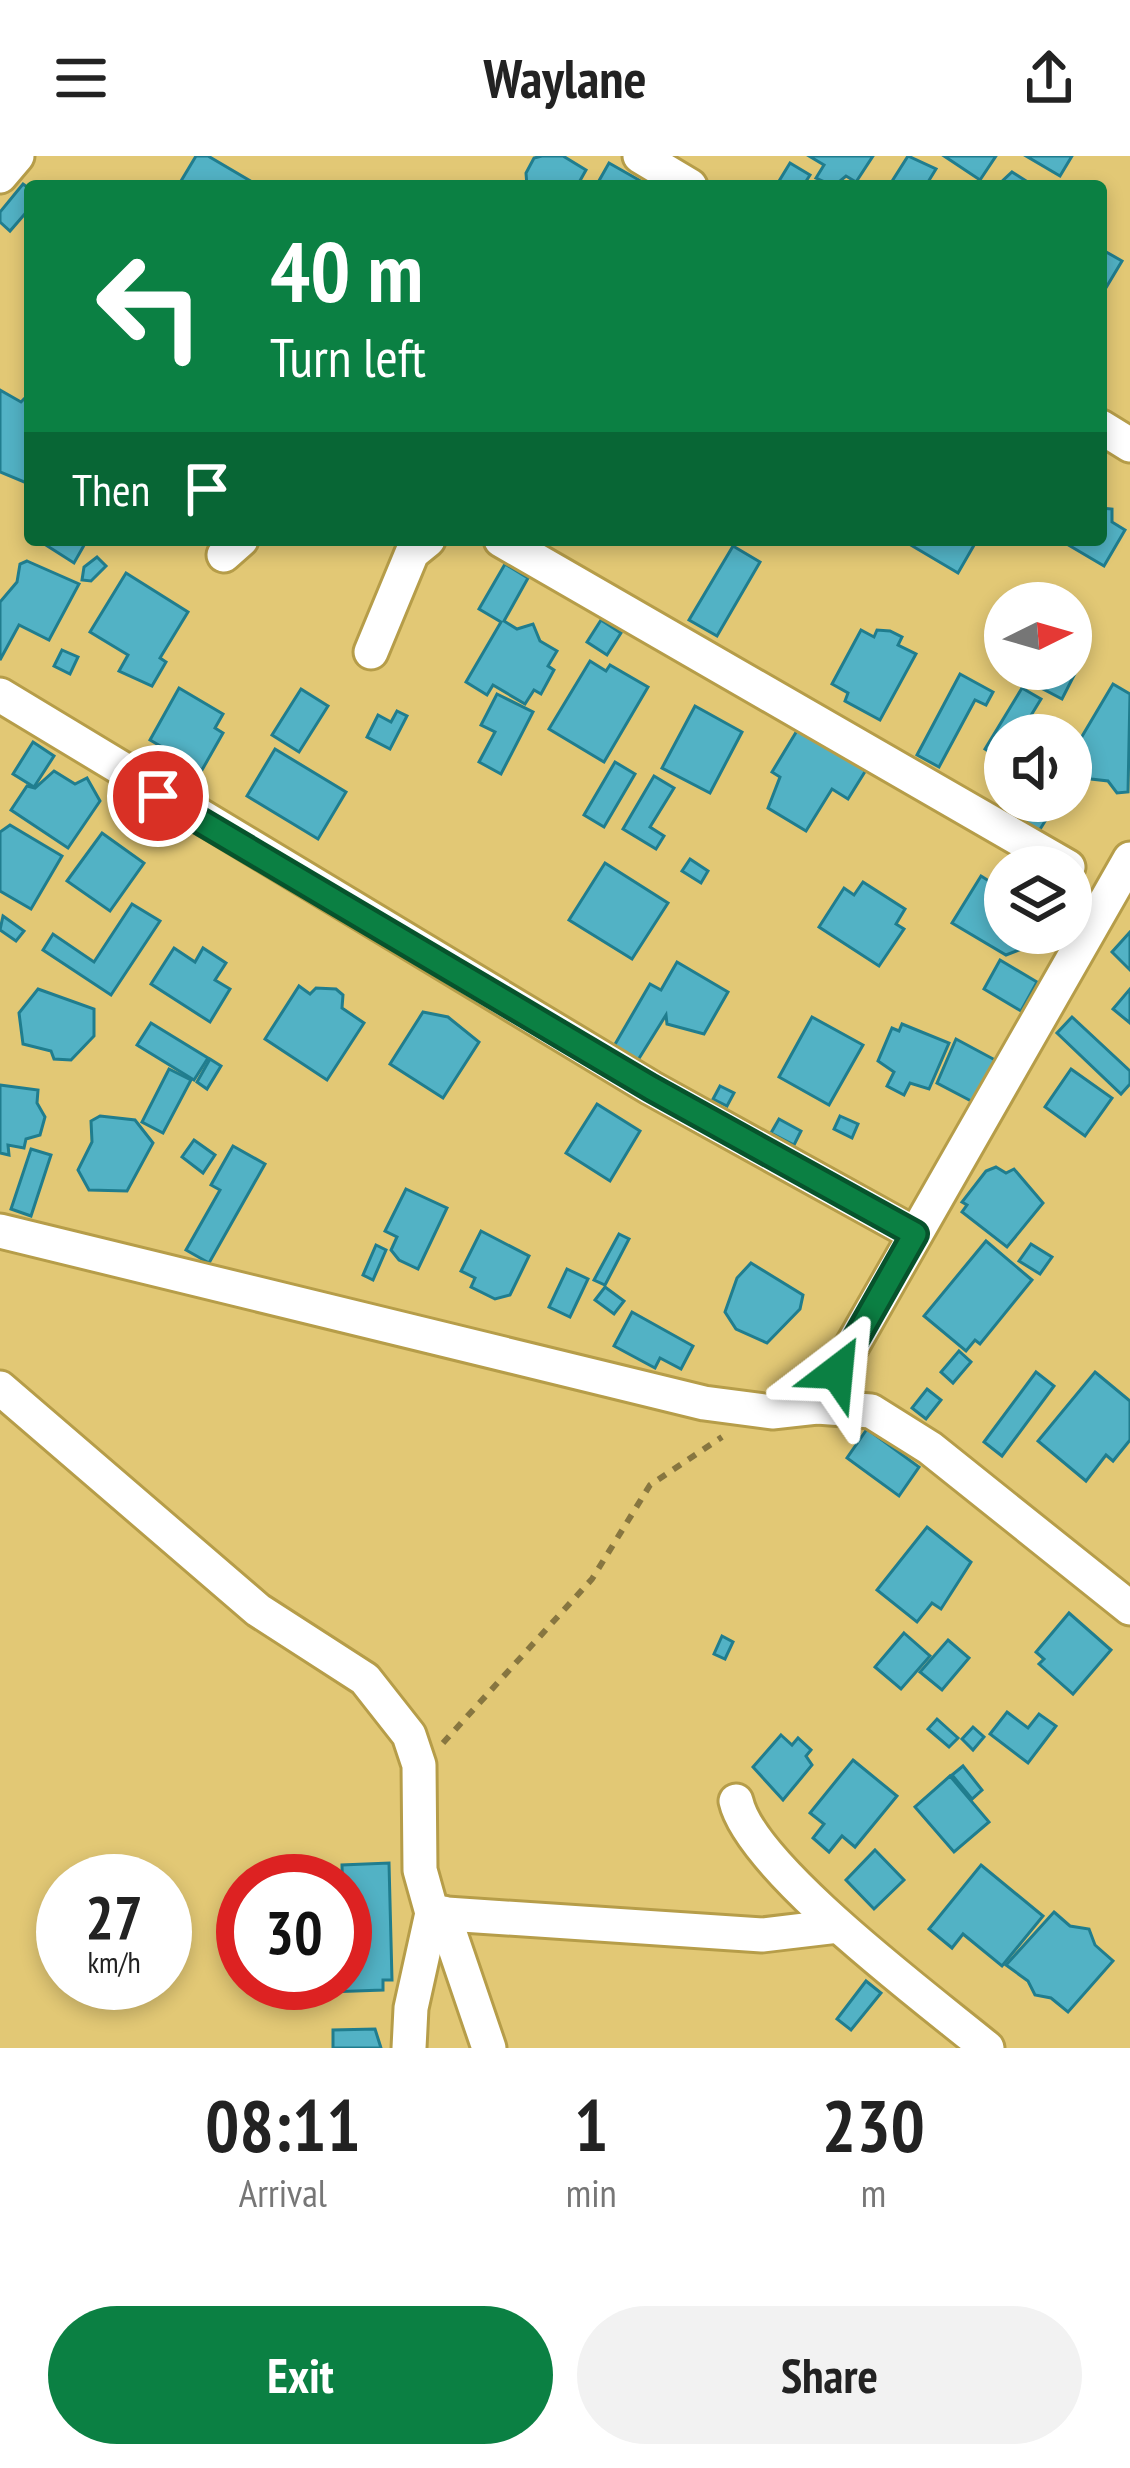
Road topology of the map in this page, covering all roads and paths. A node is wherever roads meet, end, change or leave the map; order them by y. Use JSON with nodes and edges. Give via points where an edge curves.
{"nodes":[{"id":1,"x":17,"y":156,"type":"edge"},
{"id":2,"x":640,"y":156,"type":"edge"},
{"id":3,"x":0,"y":176,"type":"edge"},
{"id":4,"x":680,"y":180,"type":"edge"},
{"id":5,"x":421,"y":546,"type":"edge"},
{"id":6,"x":512,"y":546,"type":"edge"},
{"id":7,"x":371,"y":652,"type":"dead end"},
{"id":8,"x":0,"y":695,"type":"edge"},
{"id":9,"x":1032,"y":846,"type":"edge"},
{"id":10,"x":1130,"y":859,"type":"edge"},
{"id":11,"x":1092,"y":882,"type":"edge"},
{"id":12,"x":1121,"y":901,"type":"edge"},
{"id":13,"x":0,"y":1231,"type":"edge"},
{"id":14,"x":915,"y":1234,"type":"junction"},
{"id":15,"x":0,"y":1388,"type":"edge"},
{"id":16,"x":818,"y":1406,"type":"junction"},
{"id":17,"x":766,"y":1411,"type":"junction"},
{"id":18,"x":1130,"y":1608,"type":"edge"},
{"id":19,"x":420,"y":1775,"type":"junction"},
{"id":20,"x":736,"y":1802,"type":"dead end"},
{"id":21,"x":437,"y":1913,"type":"junction"},
{"id":22,"x":838,"y":1926,"type":"junction"},
{"id":23,"x":409,"y":2048,"type":"edge"},
{"id":24,"x":489,"y":2048,"type":"edge"},
{"id":25,"x":987,"y":2048,"type":"edge"}],
"edges":[{"from":1,"to":3,"type":"street"},
{"from":2,"to":4,"type":"street"},
{"from":5,"to":7,"type":"street"},
{"from":6,"to":9,"type":"street"},
{"from":8,"to":14,"type":"street","via":[[651,1088]]},
{"from":10,"to":12,"type":"street"},
{"from":11,"to":12,"type":"street"},
{"from":12,"to":14,"type":"street"},
{"from":13,"to":17,"type":"street"},
{"from":14,"to":16,"type":"street"},
{"from":15,"to":19,"type":"street","via":[[258,1610],[365,1679],[410,1735]]},
{"from":16,"to":17,"type":"street"},
{"from":16,"to":18,"type":"street","via":[[871,1411],[930,1448]]},
{"from":17,"to":19,"type":"path","via":[[650,1486],[592,1579]]},
{"from":19,"to":21,"type":"street","via":[[420,1870]]},
{"from":20,"to":22,"type":"street","via":[[776,1866]]},
{"from":21,"to":22,"type":"street","via":[[762,1935]]},
{"from":21,"to":23,"type":"street","via":[[411,2008]]},
{"from":21,"to":24,"type":"street"},
{"from":22,"to":25,"type":"street"}]}
